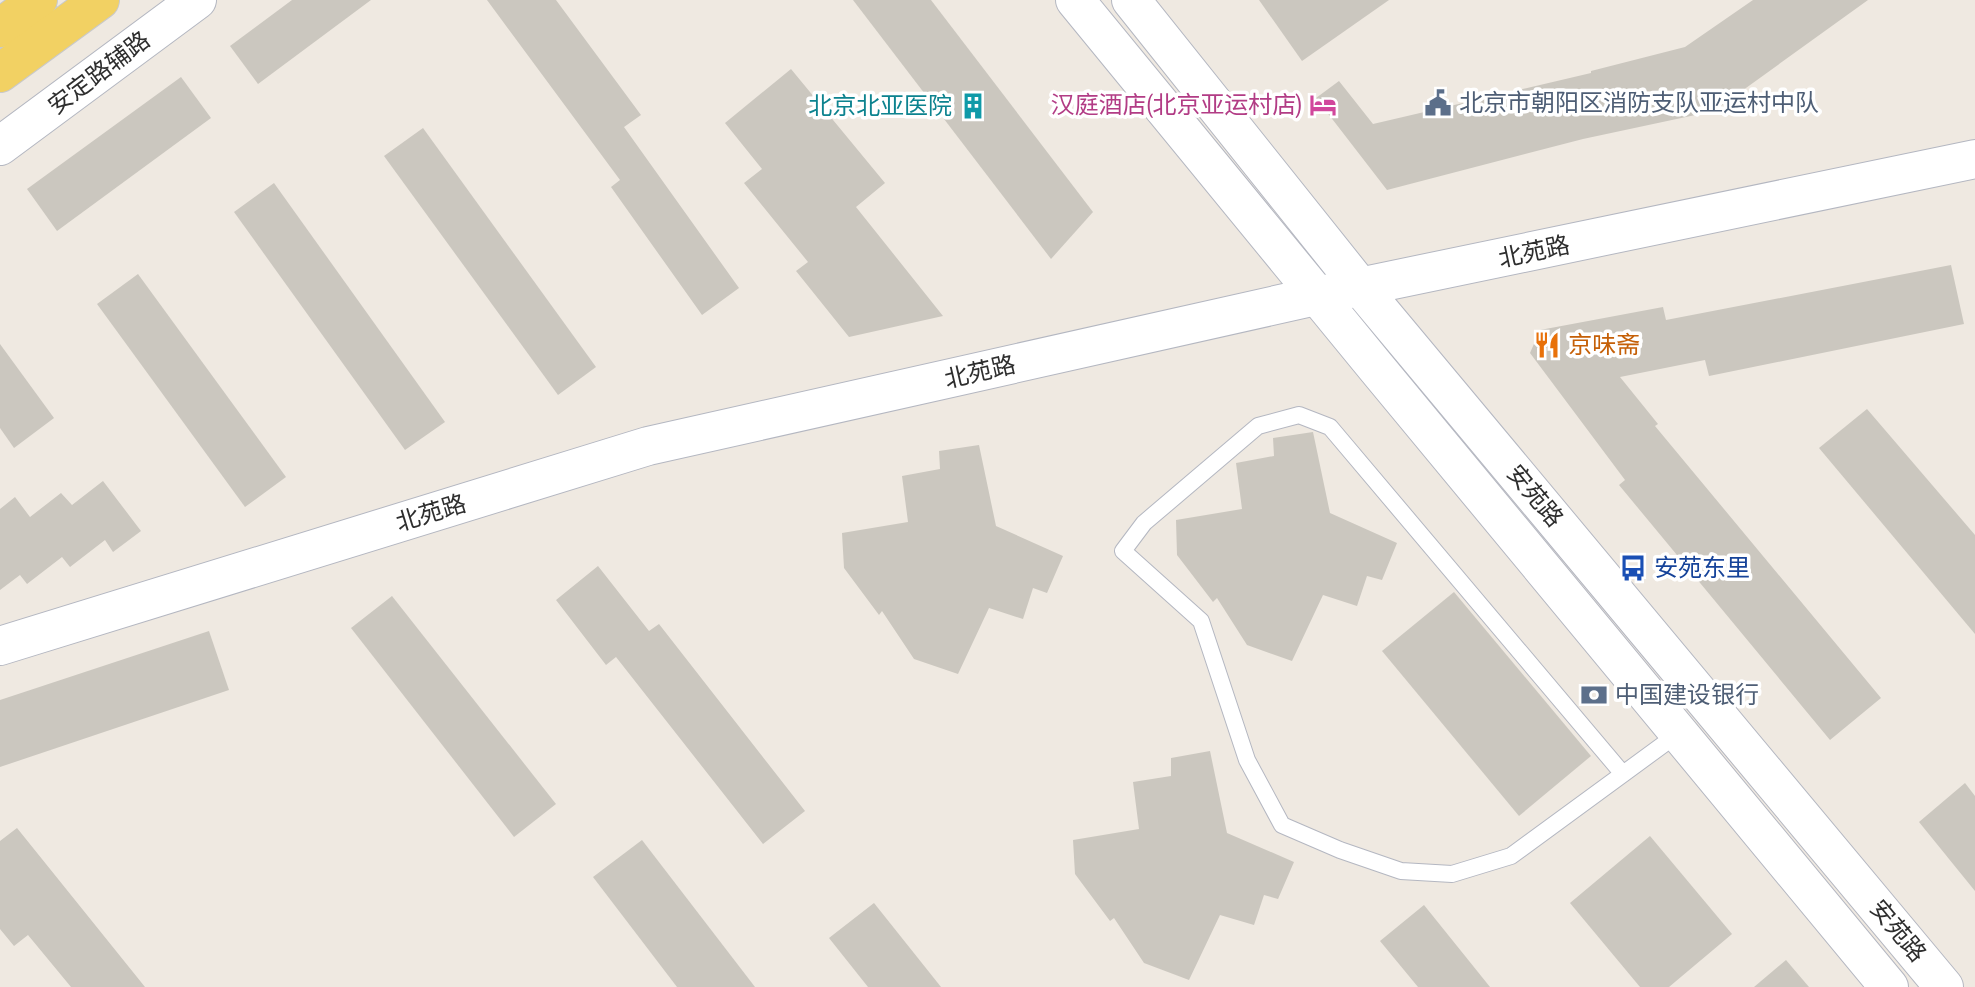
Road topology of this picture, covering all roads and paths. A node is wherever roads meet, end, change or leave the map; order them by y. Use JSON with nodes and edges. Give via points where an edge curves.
{"nodes":[{"id":1,"x":38,"y":0,"type":"edge"},
{"id":2,"x":100,"y":0,"type":"edge"},
{"id":3,"x":197,"y":0,"type":"edge"},
{"id":4,"x":1075,"y":0,"type":"edge"},
{"id":5,"x":1131,"y":0,"type":"edge"},
{"id":6,"x":0,"y":28,"type":"edge"},
{"id":7,"x":0,"y":73,"type":"edge"},
{"id":8,"x":0,"y":146,"type":"edge"},
{"id":9,"x":1975,"y":159,"type":"edge"},
{"id":10,"x":1361,"y":288,"type":"junction"},
{"id":11,"x":1316,"y":296,"type":"junction"},
{"id":12,"x":0,"y":646,"type":"edge"},
{"id":13,"x":1679,"y":733,"type":"junction"},
{"id":14,"x":1623,"y":775,"type":"junction"},
{"id":15,"x":1889,"y":987,"type":"edge"},
{"id":16,"x":1944,"y":987,"type":"edge"}],
"edges":[{"from":1,"to":6,"type":"main road"},
{"from":2,"to":7,"type":"main road"},
{"from":3,"to":8,"type":"main road","name":"安定路辅路"},
{"from":4,"to":11,"type":"main road","name":"安苑路"},
{"from":5,"to":10,"type":"main road","name":"安苑路"},
{"from":9,"to":10,"type":"main road","name":"北苑路"},
{"from":10,"to":11,"type":"main road","name":"北苑路"},
{"from":10,"to":16,"type":"main road","name":"安苑路"},
{"from":11,"to":12,"type":"main road","name":"北苑路","via":[[648,446]]},
{"from":11,"to":13,"type":"main road","name":"安苑路"},
{"from":13,"to":14,"type":"lane"},
{"from":13,"to":15,"type":"main road","name":"安苑路"},
{"from":14,"to":14,"type":"lane","via":[[1330,428],[1299,415],[1258,426],[1144,523],[1123,551],[1201,621],[1247,760],[1282,825],[1401,871],[1452,874],[1511,856]]}]}
